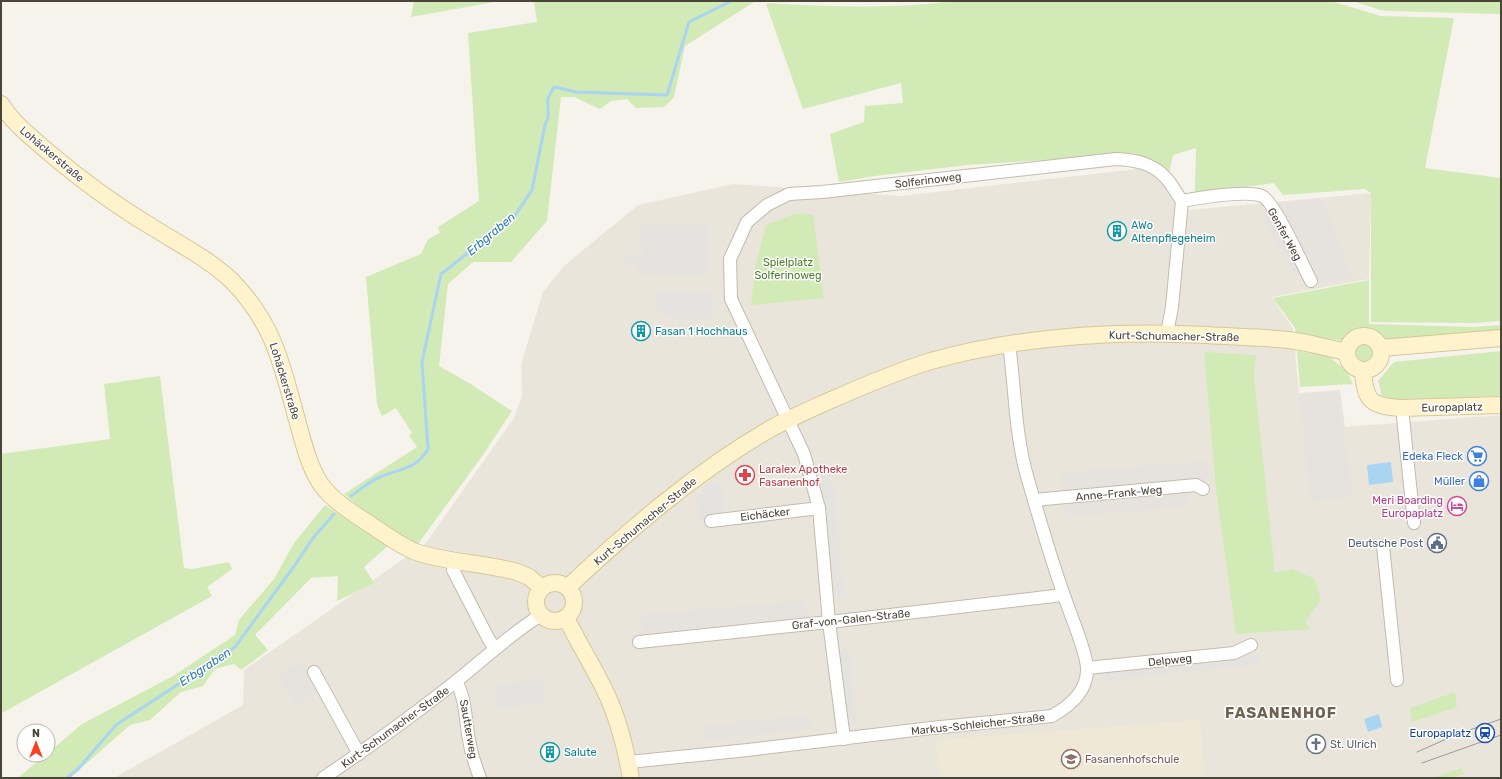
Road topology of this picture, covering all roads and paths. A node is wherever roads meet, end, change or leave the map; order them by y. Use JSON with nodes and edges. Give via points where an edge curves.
{"nodes":[{"id":1,"x":1,"y":104,"type":"edge"},
{"id":2,"x":1182,"y":201,"type":"junction"},
{"id":3,"x":1311,"y":281,"type":"dead end"},
{"id":4,"x":1167,"y":333,"type":"junction"},
{"id":5,"x":1501,"y":338,"type":"edge"},
{"id":6,"x":1009,"y":344,"type":"junction"},
{"id":7,"x":1381,"y":348,"type":"junction"},
{"id":8,"x":1346,"y":352,"type":"junction"},
{"id":9,"x":1363,"y":370,"type":"junction"},
{"id":10,"x":1501,"y":406,"type":"edge"},
{"id":11,"x":1402,"y":408,"type":"junction"},
{"id":12,"x":788,"y":419,"type":"junction"},
{"id":13,"x":1204,"y":488,"type":"dead end"},
{"id":14,"x":1034,"y":500,"type":"junction"},
{"id":15,"x":819,"y":508,"type":"junction"},
{"id":16,"x":711,"y":521,"type":"dead end"},
{"id":17,"x":1414,"y":523,"type":"dead end"},
{"id":18,"x":1383,"y":546,"type":"dead end"},
{"id":19,"x":453,"y":570,"type":"dead end"},
{"id":20,"x":568,"y":587,"type":"junction"},
{"id":21,"x":542,"y":588,"type":"junction"},
{"id":22,"x":1063,"y":595,"type":"junction"},
{"id":23,"x":541,"y":615,"type":"junction"},
{"id":24,"x":566,"y":618,"type":"junction"},
{"id":25,"x":829,"y":622,"type":"junction"},
{"id":26,"x":639,"y":642,"type":"dead end"},
{"id":27,"x":1251,"y":645,"type":"dead end"},
{"id":28,"x":495,"y":649,"type":"junction"},
{"id":29,"x":1087,"y":668,"type":"junction"},
{"id":30,"x":314,"y":672,"type":"dead end"},
{"id":31,"x":1396,"y":680,"type":"dead end"},
{"id":32,"x":456,"y":681,"type":"junction"},
{"id":33,"x":844,"y":739,"type":"junction"},
{"id":34,"x":359,"y":754,"type":"junction"},
{"id":35,"x":629,"y":762,"type":"junction"},
{"id":36,"x":323,"y":778,"type":"edge"},
{"id":37,"x":480,"y":778,"type":"edge"},
{"id":38,"x":631,"y":778,"type":"edge"}],
"edges":[{"from":1,"to":21,"type":"street","name":"Lohäckerstraße","via":[[21,128],[102,195],[202,258],[232,281],[266,325],[276,348],[313,468],[320,483],[332,497],[388,536],[418,553],[517,572],[529,577]]},
{"from":2,"to":3,"type":"street","name":"Genfer Weg","via":[[1249,193],[1263,196],[1275,211]]},
{"from":2,"to":4,"type":"street","via":[[1172,307]]},
{"from":2,"to":12,"type":"street","name":"Solferinoweg","via":[[1165,177],[1151,166],[1137,161],[1116,159],[789,194],[767,205],[747,222],[730,259],[731,299]]},
{"from":4,"to":6,"type":"street","name":"Kurt-Schumacher-Straße","via":[[1106,334]]},
{"from":4,"to":8,"type":"street","name":"Kurt-Schumacher-Straße","via":[[1289,340]]},
{"from":5,"to":7,"type":"street"},
{"from":6,"to":12,"type":"street","name":"Kurt-Schumacher-Straße","via":[[930,362],[857,388]]},
{"from":6,"to":14,"type":"street","name":"Markus-Schleicher-Straße","via":[[1019,432]]},
{"from":7,"to":8,"type":"street","via":[[1370,336],[1362,335],[1354,338]]},
{"from":7,"to":9,"type":"street","via":[[1382,356],[1378,364],[1371,369]]},
{"from":8,"to":9,"type":"street","via":[[1351,364],[1356,369]]},
{"from":9,"to":11,"type":"street","name":"Europaplatz","via":[[1367,396],[1376,404]]},
{"from":10,"to":11,"type":"street","name":"Europaplatz"},
{"from":11,"to":17,"type":"street"},
{"from":12,"to":15,"type":"street","name":"Solferinoweg","via":[[804,454]]},
{"from":12,"to":20,"type":"street","name":"Kurt-Schumacher-Straße","via":[[711,467],[668,499]]},
{"from":13,"to":14,"type":"street","name":"Anne-Frank-Weg","via":[[1196,485]]},
{"from":14,"to":22,"type":"street","name":"Markus-Schleicher-Straße"},
{"from":15,"to":16,"type":"street","name":"Eichäcker"},
{"from":15,"to":25,"type":"street","name":"Solferinoweg"},
{"from":18,"to":31,"type":"street"},
{"from":19,"to":28,"type":"street"},
{"from":20,"to":21,"type":"street","via":[[558,582],[546,584]]},
{"from":20,"to":24,"type":"street","via":[[575,603]]},
{"from":21,"to":23,"type":"street","via":[[536,598]]},
{"from":22,"to":25,"type":"street","name":"Graf-von-Galen-Straße"},
{"from":22,"to":29,"type":"street","name":"Markus-Schleicher-Straße"},
{"from":23,"to":24,"type":"street","via":[[552,621]]},
{"from":23,"to":28,"type":"street","name":"Kurt-Schumacher-Straße"},
{"from":24,"to":35,"type":"street","via":[[607,695],[618,721]]},
{"from":25,"to":26,"type":"street","name":"Graf-von-Galen-Straße"},
{"from":25,"to":33,"type":"street","name":"Solferinoweg"},
{"from":27,"to":29,"type":"street","name":"Delpweg","via":[[1234,653]]},
{"from":28,"to":32,"type":"street","name":"Kurt-Schumacher-Straße"},
{"from":29,"to":33,"type":"street","name":"Markus-Schleicher-Straße","via":[[1084,685],[1077,697],[1067,708],[1052,716]]},
{"from":30,"to":34,"type":"street"},
{"from":32,"to":34,"type":"street","name":"Kurt-Schumacher-Straße"},
{"from":32,"to":37,"type":"street","name":"Sautterweg","via":[[465,703],[470,744]]},
{"from":33,"to":35,"type":"street","name":"Markus-Schleicher-Straße"},
{"from":34,"to":36,"type":"street","name":"Kurt-Schumacher-Straße"},
{"from":35,"to":38,"type":"street"}]}
